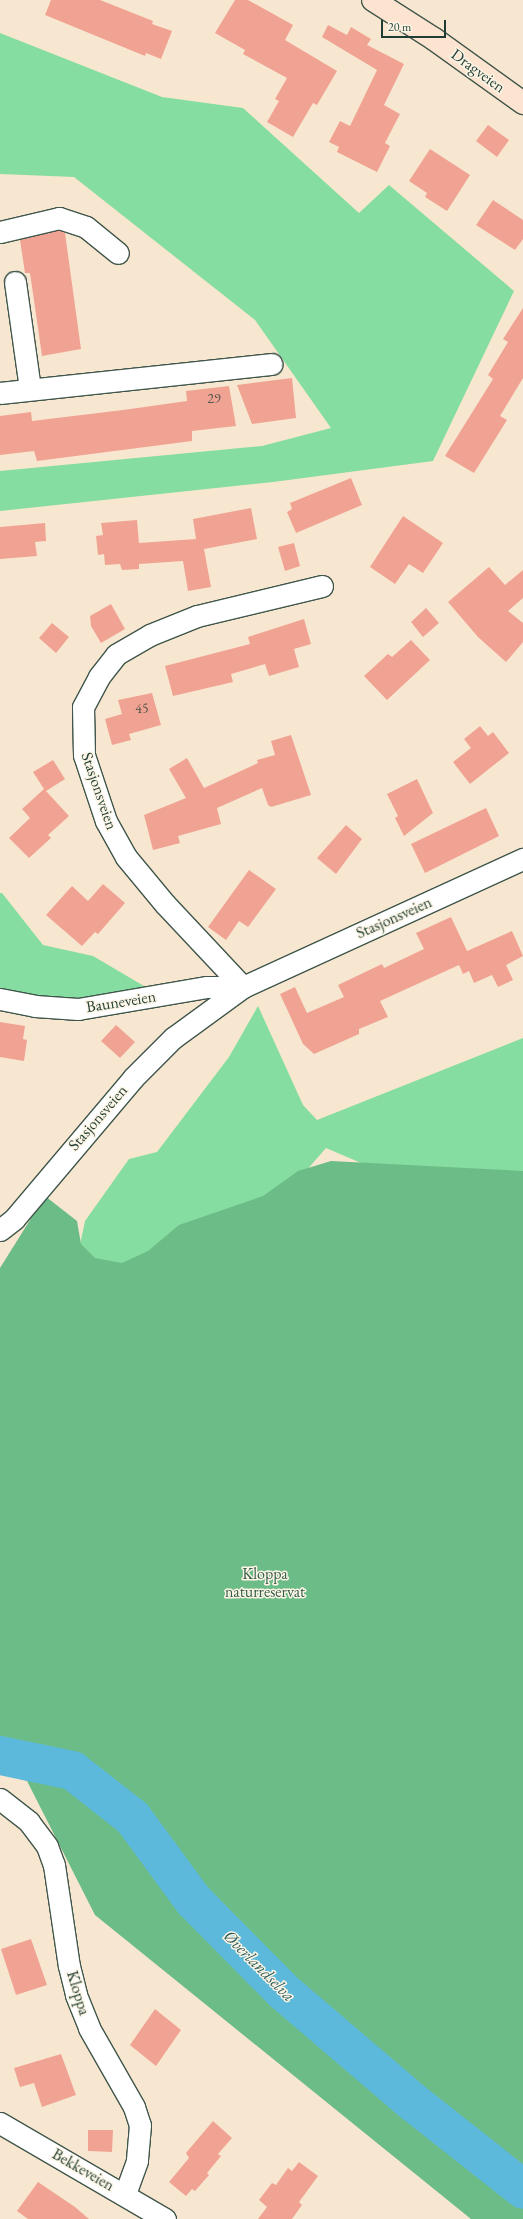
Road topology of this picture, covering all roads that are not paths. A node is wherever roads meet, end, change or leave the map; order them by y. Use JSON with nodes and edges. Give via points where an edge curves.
{"nodes":[{"id":1,"x":373,"y":0,"type":"edge"},
{"id":2,"x":523,"y":103,"type":"edge"},
{"id":3,"x":0,"y":232,"type":"edge"},
{"id":4,"x":118,"y":254,"type":"dead end"},
{"id":5,"x":15,"y":282,"type":"dead end"},
{"id":6,"x":271,"y":364,"type":"dead end"},
{"id":7,"x":30,"y":389,"type":"junction"},
{"id":8,"x":0,"y":393,"type":"edge"},
{"id":9,"x":322,"y":586,"type":"dead end"},
{"id":10,"x":523,"y":859,"type":"edge"},
{"id":11,"x":243,"y":987,"type":"junction"},
{"id":12,"x":0,"y":999,"type":"edge"},
{"id":13,"x":0,"y":1230,"type":"edge"},
{"id":14,"x":0,"y":1799,"type":"edge"},
{"id":15,"x":0,"y":2123,"type":"edge"},
{"id":16,"x":125,"y":2194,"type":"junction"},
{"id":17,"x":165,"y":2219,"type":"edge"}],
"edges":[{"from":1,"to":2,"type":"main road","name":"Dragveien","via":[[434,39]]},
{"from":3,"to":4,"type":"street","via":[[59,218],[86,227]]},
{"from":5,"to":7,"type":"street"},
{"from":6,"to":7,"type":"street"},
{"from":7,"to":8,"type":"street"},
{"from":9,"to":11,"type":"street","name":"Stasjonsveien","via":[[197,616],[150,634],[116,655],[99,676],[84,707],[84,755],[106,821],[126,857],[165,904]]},
{"from":10,"to":11,"type":"street","name":"Stasjonsveien"},
{"from":11,"to":12,"type":"street","name":"Bauneveien","via":[[207,987],[78,1009],[35,1006]]},
{"from":11,"to":13,"type":"street","name":"Stasjonsveien","via":[[173,1038],[133,1078],[14,1219]]},
{"from":14,"to":16,"type":"street","name":"Kloppa","via":[[29,1822],[47,1846],[54,1864],[69,1966],[76,1995],[89,2028],[134,2107],[140,2125],[137,2161]]},
{"from":15,"to":16,"type":"street","name":"Bekkeveien"},
{"from":16,"to":17,"type":"street","name":"Bekkeveien"}]}
